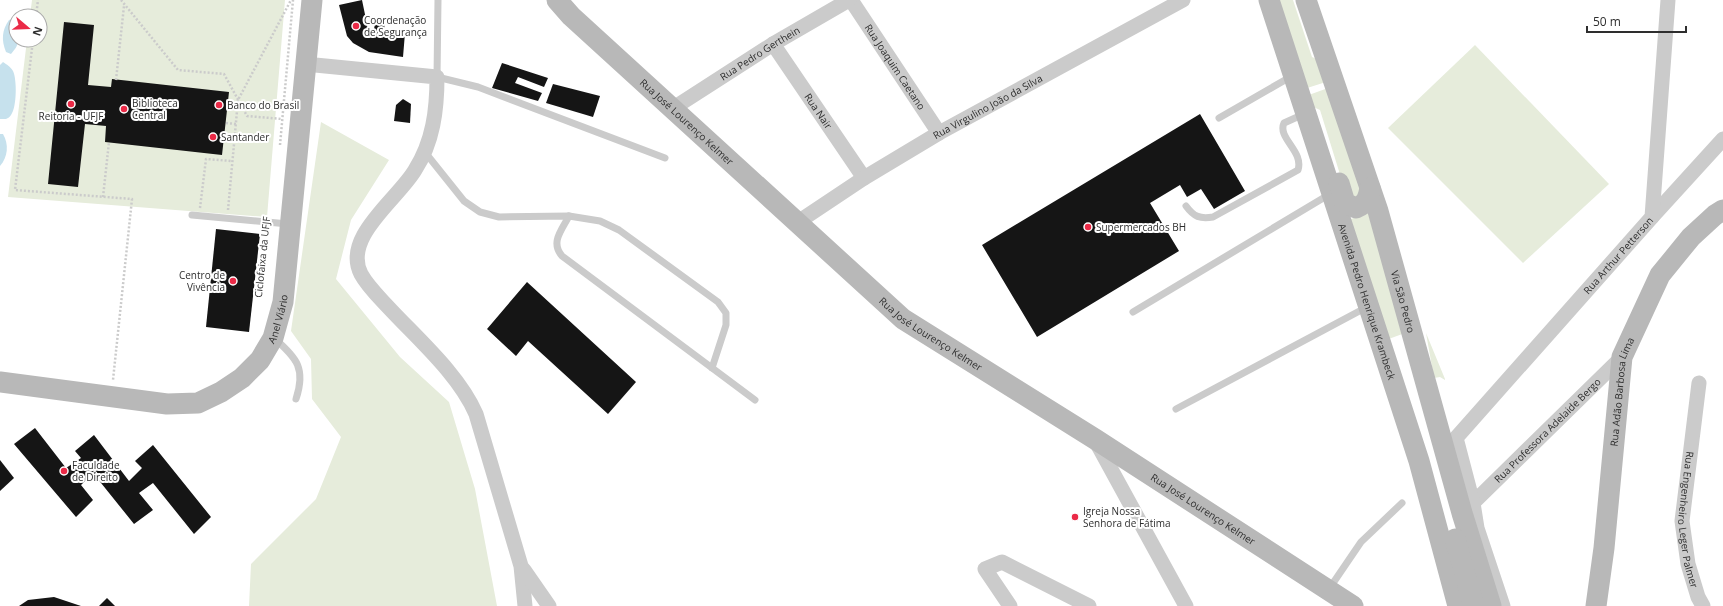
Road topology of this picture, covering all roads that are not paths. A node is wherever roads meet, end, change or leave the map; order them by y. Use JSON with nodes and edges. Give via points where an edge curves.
{"nodes":[{"id":1,"x":312,"y":0,"type":"edge"},
{"id":2,"x":438,"y":0,"type":"edge"},
{"id":3,"x":557,"y":0,"type":"edge"},
{"id":4,"x":850,"y":0,"type":"edge"},
{"id":5,"x":1183,"y":0,"type":"edge"},
{"id":6,"x":1269,"y":0,"type":"edge"},
{"id":7,"x":1297,"y":0,"type":"edge"},
{"id":8,"x":1306,"y":0,"type":"edge"},
{"id":9,"x":1668,"y":0,"type":"edge"},
{"id":10,"x":773,"y":44,"type":"junction"},
{"id":11,"x":1325,"y":56,"type":"junction"},
{"id":12,"x":305,"y":64,"type":"junction"},
{"id":13,"x":1294,"y":75,"type":"junction"},
{"id":14,"x":437,"y":77,"type":"junction"},
{"id":15,"x":672,"y":108,"type":"junction"},
{"id":16,"x":1306,"y":112,"type":"junction"},
{"id":17,"x":1219,"y":118,"type":"dead end"},
{"id":18,"x":939,"y":133,"type":"junction"},
{"id":19,"x":1723,"y":139,"type":"edge"},
{"id":20,"x":424,"y":150,"type":"junction"},
{"id":21,"x":665,"y":158,"type":"dead end"},
{"id":22,"x":864,"y":178,"type":"junction"},
{"id":23,"x":1370,"y":188,"type":"junction"},
{"id":24,"x":1332,"y":193,"type":"junction"},
{"id":25,"x":1186,"y":206,"type":"dead end"},
{"id":26,"x":1723,"y":210,"type":"edge"},
{"id":27,"x":196,"y":216,"type":"road end"},
{"id":28,"x":569,"y":216,"type":"junction"},
{"id":29,"x":1652,"y":217,"type":"junction"},
{"id":30,"x":798,"y":222,"type":"junction"},
{"id":31,"x":290,"y":224,"type":"junction"},
{"id":32,"x":1369,"y":306,"type":"junction"},
{"id":33,"x":1133,"y":312,"type":"dead end"},
{"id":34,"x":273,"y":338,"type":"junction"},
{"id":35,"x":1383,"y":348,"type":"junction"},
{"id":36,"x":1622,"y":357,"type":"junction"},
{"id":37,"x":712,"y":368,"type":"junction"},
{"id":38,"x":0,"y":382,"type":"edge"},
{"id":39,"x":1699,"y":383,"type":"dead end"},
{"id":40,"x":1426,"y":384,"type":"junction"},
{"id":41,"x":296,"y":399,"type":"dead end"},
{"id":42,"x":754,"y":400,"type":"dead end"},
{"id":43,"x":1176,"y":409,"type":"dead end"},
{"id":44,"x":1456,"y":438,"type":"junction"},
{"id":45,"x":1095,"y":439,"type":"junction"},
{"id":46,"x":1402,"y":503,"type":"dead end"},
{"id":47,"x":1473,"y":503,"type":"junction"},
{"id":48,"x":521,"y":566,"type":"junction"},
{"id":49,"x":1329,"y":590,"type":"junction"},
{"id":50,"x":525,"y":606,"type":"edge"},
{"id":51,"x":548,"y":606,"type":"edge"},
{"id":52,"x":1010,"y":606,"type":"edge"},
{"id":53,"x":1089,"y":606,"type":"edge"},
{"id":54,"x":1186,"y":606,"type":"edge"},
{"id":55,"x":1353,"y":606,"type":"edge"},
{"id":56,"x":1458,"y":606,"type":"edge"},
{"id":57,"x":1474,"y":606,"type":"edge"},
{"id":58,"x":1491,"y":606,"type":"edge"},
{"id":59,"x":1503,"y":606,"type":"edge"},
{"id":60,"x":1596,"y":606,"type":"edge"},
{"id":61,"x":1703,"y":606,"type":"edge"}],
"edges":[{"from":1,"to":12,"type":"main road","name":"Anel Viário"},
{"from":2,"to":14,"type":"lane"},
{"from":3,"to":15,"type":"main road","name":"Rua José Lourenço Kelmer","via":[[571,16]]},
{"from":4,"to":10,"type":"street","name":"Rua Pedro Gerthein"},
{"from":4,"to":18,"type":"street","name":"Rua Joaquim Caetano"},
{"from":5,"to":18,"type":"street","name":"Rua Virgulino João da Silva"},
{"from":6,"to":13,"type":"main road","name":"Avenida Pedro Henrique Krambeck"},
{"from":7,"to":11,"type":"main road","via":[[1315,50]]},
{"from":8,"to":11,"type":"main road","name":"Via São Pedro"},
{"from":9,"to":29,"type":"street","name":"Rua Arthur Petterson"},
{"from":10,"to":15,"type":"street","name":"Rua Pedro Gerthein"},
{"from":10,"to":22,"type":"street","name":"Rua Nair"},
{"from":11,"to":23,"type":"main road","name":"Via São Pedro"},
{"from":12,"to":14,"type":"street"},
{"from":12,"to":31,"type":"main road","name":"Anel Viário"},
{"from":13,"to":16,"type":"main road","name":"Avenida Pedro Henrique Krambeck"},
{"from":13,"to":17,"type":"lane"},
{"from":14,"to":20,"type":"street","via":[[435,116]]},
{"from":14,"to":21,"type":"lane","via":[[478,87]]},
{"from":15,"to":30,"type":"main road","name":"Rua José Lourenço Kelmer"},
{"from":16,"to":23,"type":"main road","via":[[1314,116],[1317,122],[1346,203],[1356,208],[1364,205]]},
{"from":16,"to":24,"type":"main road","name":"Avenida Pedro Henrique Krambeck"},
{"from":16,"to":25,"type":"lane","via":[[1282,126],[1282,131],[1299,162],[1298,170],[1213,217],[1196,216]]},
{"from":18,"to":22,"type":"street","name":"Rua Virgulino João da Silva"},
{"from":19,"to":29,"type":"street"},
{"from":20,"to":28,"type":"lane","via":[[464,201],[480,212],[499,217]]},
{"from":20,"to":48,"type":"street","via":[[401,191],[375,218],[361,239],[358,262],[361,273],[372,289],[438,361],[471,403]]},
{"from":22,"to":30,"type":"street","name":"Rua Virgulino João da Silva"},
{"from":23,"to":40,"type":"main road","name":"Via São Pedro"},
{"from":24,"to":32,"type":"main road","name":"Avenida Pedro Henrique Krambeck"},
{"from":24,"to":33,"type":"lane"},
{"from":26,"to":36,"type":"main road","name":"Rua Adão Barbosa Lima","via":[[1691,237],[1660,275]]},
{"from":27,"to":31,"type":"lane"},
{"from":28,"to":37,"type":"lane","via":[[556,241],[556,249],[562,256]]},
{"from":28,"to":37,"type":"lane","via":[[600,221],[619,230],[718,302],[726,314],[726,325]]},
{"from":29,"to":44,"type":"street","name":"Rua Arthur Petterson"},
{"from":30,"to":45,"type":"main road","name":"Rua José Lourenço Kelmer","via":[[903,319]]},
{"from":31,"to":34,"type":"main road","name":"Anel Viário","via":[[283,302]]},
{"from":32,"to":35,"type":"main road","name":"Avenida Pedro Henrique Krambeck"},
{"from":32,"to":43,"type":"lane"},
{"from":34,"to":38,"type":"main road","name":"Anel Viário","via":[[260,360],[242,378],[221,392],[198,402],[167,404]]},
{"from":34,"to":41,"type":"lane","via":[[291,353],[299,368],[301,384]]},
{"from":35,"to":56,"type":"main road","name":"Avenida Pedro Henrique Krambeck","via":[[1419,461]]},
{"from":35,"to":57,"type":"main road","via":[[1412,392]]},
{"from":36,"to":47,"type":"street","name":"Rua Professora Adelaide Bergo"},
{"from":36,"to":60,"type":"main road","name":"Rua Adão Barbosa Lima"},
{"from":37,"to":42,"type":"lane"},
{"from":39,"to":61,"type":"street","name":"Rua Engenheiro Leger Palmer","via":[[1682,521],[1688,564]]},
{"from":40,"to":44,"type":"main road","via":[[1441,391],[1445,397]]},
{"from":40,"to":58,"type":"main road","name":"Via São Pedro"},
{"from":44,"to":47,"type":"street"},
{"from":45,"to":49,"type":"main road","name":"Rua José Lourenço Kelmer"},
{"from":45,"to":54,"type":"street"},
{"from":46,"to":49,"type":"lane","via":[[1361,542]]},
{"from":47,"to":59,"type":"street","via":[[1477,528]]},
{"from":48,"to":50,"type":"street"},
{"from":48,"to":51,"type":"street"},
{"from":49,"to":55,"type":"main road","name":"Rua José Lourenço Kelmer"},
{"from":52,"to":53,"type":"street","via":[[985,569],[1002,562]]}]}
